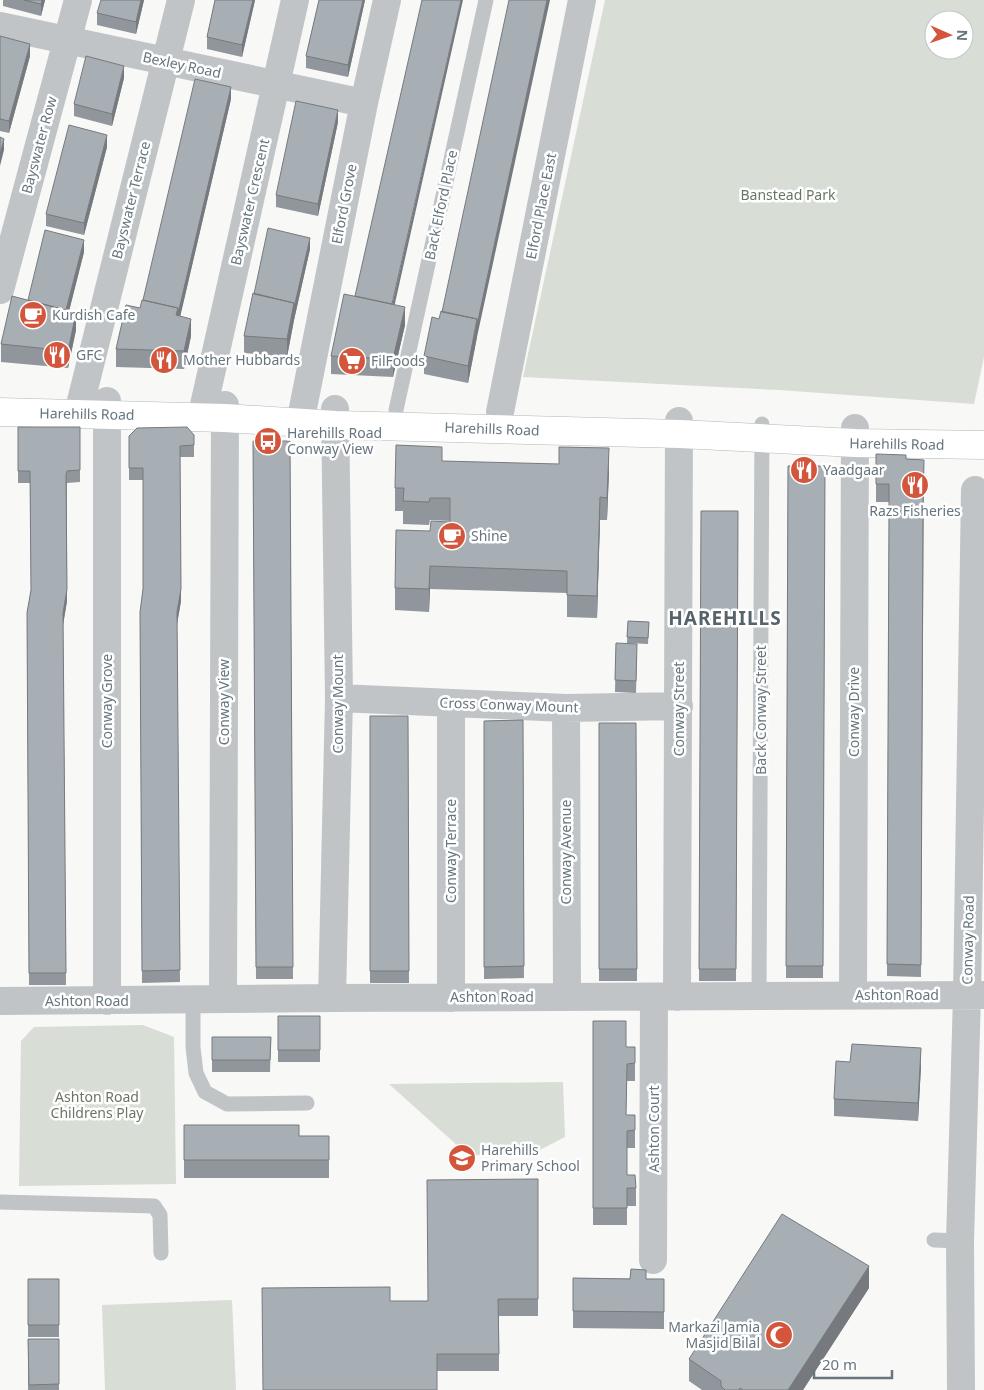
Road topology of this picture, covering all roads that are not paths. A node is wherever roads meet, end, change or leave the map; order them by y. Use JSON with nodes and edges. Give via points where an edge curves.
{"nodes":[{"id":1,"x":78,"y":0,"type":"edge"},
{"id":2,"x":181,"y":0,"type":"edge"},
{"id":3,"x":296,"y":0,"type":"edge"},
{"id":4,"x":388,"y":0,"type":"edge"},
{"id":5,"x":486,"y":0,"type":"edge"},
{"id":6,"x":582,"y":0,"type":"edge"},
{"id":7,"x":0,"y":26,"type":"edge"},
{"id":8,"x":67,"y":41,"type":"junction"},
{"id":9,"x":166,"y":61,"type":"junction"},
{"id":10,"x":276,"y":85,"type":"junction"},
{"id":11,"x":364,"y":103,"type":"junction"},
{"id":12,"x":0,"y":290,"type":"edge"},
{"id":13,"x":0,"y":398,"type":"edge"},
{"id":14,"x":99,"y":405,"type":"junction"},
{"id":15,"x":303,"y":408,"type":"junction"},
{"id":16,"x":218,"y":409,"type":"junction"},
{"id":17,"x":396,"y":410,"type":"junction"},
{"id":18,"x":0,"y":412,"type":"edge"},
{"id":19,"x":500,"y":412,"type":"junction"},
{"id":20,"x":335,"y":417,"type":"junction"},
{"id":21,"x":679,"y":428,"type":"junction"},
{"id":22,"x":984,"y":428,"type":"edge"},
{"id":23,"x":762,"y":431,"type":"junction"},
{"id":24,"x":855,"y":436,"type":"junction"},
{"id":25,"x":984,"y":445,"type":"edge"},
{"id":26,"x":975,"y":490,"type":"dead end"},
{"id":27,"x":979,"y":549,"type":"edge"},
{"id":28,"x":340,"y":698,"type":"junction"},
{"id":29,"x":451,"y":704,"type":"junction"},
{"id":30,"x":679,"y":706,"type":"junction"},
{"id":31,"x":566,"y":708,"type":"junction"},
{"id":32,"x":977,"y":810,"type":"edge"},
{"id":33,"x":854,"y":995,"type":"junction"},
{"id":34,"x":975,"y":995,"type":"edge"},
{"id":35,"x":760,"y":996,"type":"junction"},
{"id":36,"x":567,"y":997,"type":"junction"},
{"id":37,"x":666,"y":997,"type":"junction"},
{"id":38,"x":332,"y":998,"type":"junction"},
{"id":39,"x":451,"y":998,"type":"junction"},
{"id":40,"x":223,"y":999,"type":"junction"},
{"id":41,"x":193,"y":1000,"type":"junction"},
{"id":42,"x":0,"y":1001,"type":"edge"},
{"id":43,"x":107,"y":1002,"type":"junction"},
{"id":44,"x":308,"y":1103,"type":"dead end"},
{"id":45,"x":0,"y":1202,"type":"edge"},
{"id":46,"x":160,"y":1253,"type":"dead end"},
{"id":47,"x":653,"y":1260,"type":"dead end"},
{"id":48,"x":961,"y":1390,"type":"edge"}],
"edges":[{"from":1,"to":8,"type":"street","name":"Bayswater Row"},
{"from":2,"to":9,"type":"street","name":"Bayswater Terrace"},
{"from":3,"to":10,"type":"street","name":"Bayswater Crescent"},
{"from":4,"to":11,"type":"street","name":"Elford Grove"},
{"from":5,"to":17,"type":"lane","name":"Back Elford Place"},
{"from":6,"to":19,"type":"street","name":"Elford Place East"},
{"from":7,"to":8,"type":"street","name":"Bexley Road"},
{"from":8,"to":9,"type":"street","name":"Bexley Road"},
{"from":8,"to":12,"type":"street","name":"Bayswater Row"},
{"from":9,"to":10,"type":"street","name":"Bexley Road"},
{"from":9,"to":14,"type":"street","name":"Bayswater Terrace"},
{"from":10,"to":11,"type":"street","name":"Bexley Road"},
{"from":10,"to":16,"type":"street","name":"Bayswater Crescent"},
{"from":11,"to":15,"type":"street","name":"Elford Grove"},
{"from":13,"to":14,"type":"street","name":"Harehills Road"},
{"from":14,"to":16,"type":"street","name":"Harehills Road"},
{"from":14,"to":18,"type":"street","name":"Harehills Road"},
{"from":14,"to":43,"type":"street","name":"Conway Grove","via":[[107,445]]},
{"from":15,"to":16,"type":"street","name":"Harehills Road"},
{"from":15,"to":20,"type":"street","name":"Harehills Road"},
{"from":16,"to":20,"type":"street","name":"Harehills Road"},
{"from":16,"to":40,"type":"street","name":"Conway View"},
{"from":17,"to":19,"type":"street","name":"Harehills Road"},
{"from":17,"to":20,"type":"street","name":"Harehills Road"},
{"from":19,"to":21,"type":"street","name":"Harehills Road"},
{"from":20,"to":21,"type":"street","name":"Harehills Road"},
{"from":20,"to":28,"type":"street","name":"Conway Mount"},
{"from":21,"to":23,"type":"street","name":"Harehills Road"},
{"from":21,"to":30,"type":"street","name":"Conway Street"},
{"from":22,"to":24,"type":"street","name":"Harehills Road"},
{"from":23,"to":24,"type":"street","name":"Harehills Road"},
{"from":23,"to":35,"type":"lane","name":"Back Conway Street"},
{"from":24,"to":25,"type":"street","name":"Harehills Road"},
{"from":24,"to":33,"type":"street","name":"Conway Drive"},
{"from":26,"to":27,"type":"street","name":"Conway Road"},
{"from":27,"to":32,"type":"street","name":"Conway Road"},
{"from":28,"to":29,"type":"street","name":"Cross Conway Mount"},
{"from":28,"to":38,"type":"street","name":"Conway Mount"},
{"from":29,"to":31,"type":"street","name":"Cross Conway Mount"},
{"from":29,"to":39,"type":"street","name":"Conway Terrace"},
{"from":30,"to":31,"type":"street","name":"Cross Conway Mount"},
{"from":30,"to":37,"type":"street","name":"Conway Street"},
{"from":31,"to":36,"type":"street","name":"Conway Avenue"},
{"from":32,"to":34,"type":"street","name":"Conway Road"},
{"from":33,"to":34,"type":"street","name":"Ashton Road"},
{"from":33,"to":35,"type":"street","name":"Ashton Road"},
{"from":34,"to":48,"type":"street","name":"Conway Road","via":[[947,1241]]},
{"from":35,"to":37,"type":"street","name":"Ashton Road"},
{"from":36,"to":37,"type":"street","name":"Ashton Road"},
{"from":36,"to":39,"type":"street","name":"Ashton Road"},
{"from":37,"to":47,"type":"street","name":"Ashton Court"},
{"from":38,"to":39,"type":"street","name":"Ashton Road"},
{"from":38,"to":40,"type":"street","name":"Ashton Road"},
{"from":40,"to":41,"type":"street","name":"Ashton Road"},
{"from":41,"to":43,"type":"street","name":"Ashton Road"},
{"from":41,"to":44,"type":"lane","via":[[196,1073],[205,1092],[227,1104]]},
{"from":42,"to":43,"type":"street","name":"Ashton Road"},
{"from":45,"to":46,"type":"lane","via":[[154,1206],[160,1215]]}]}
